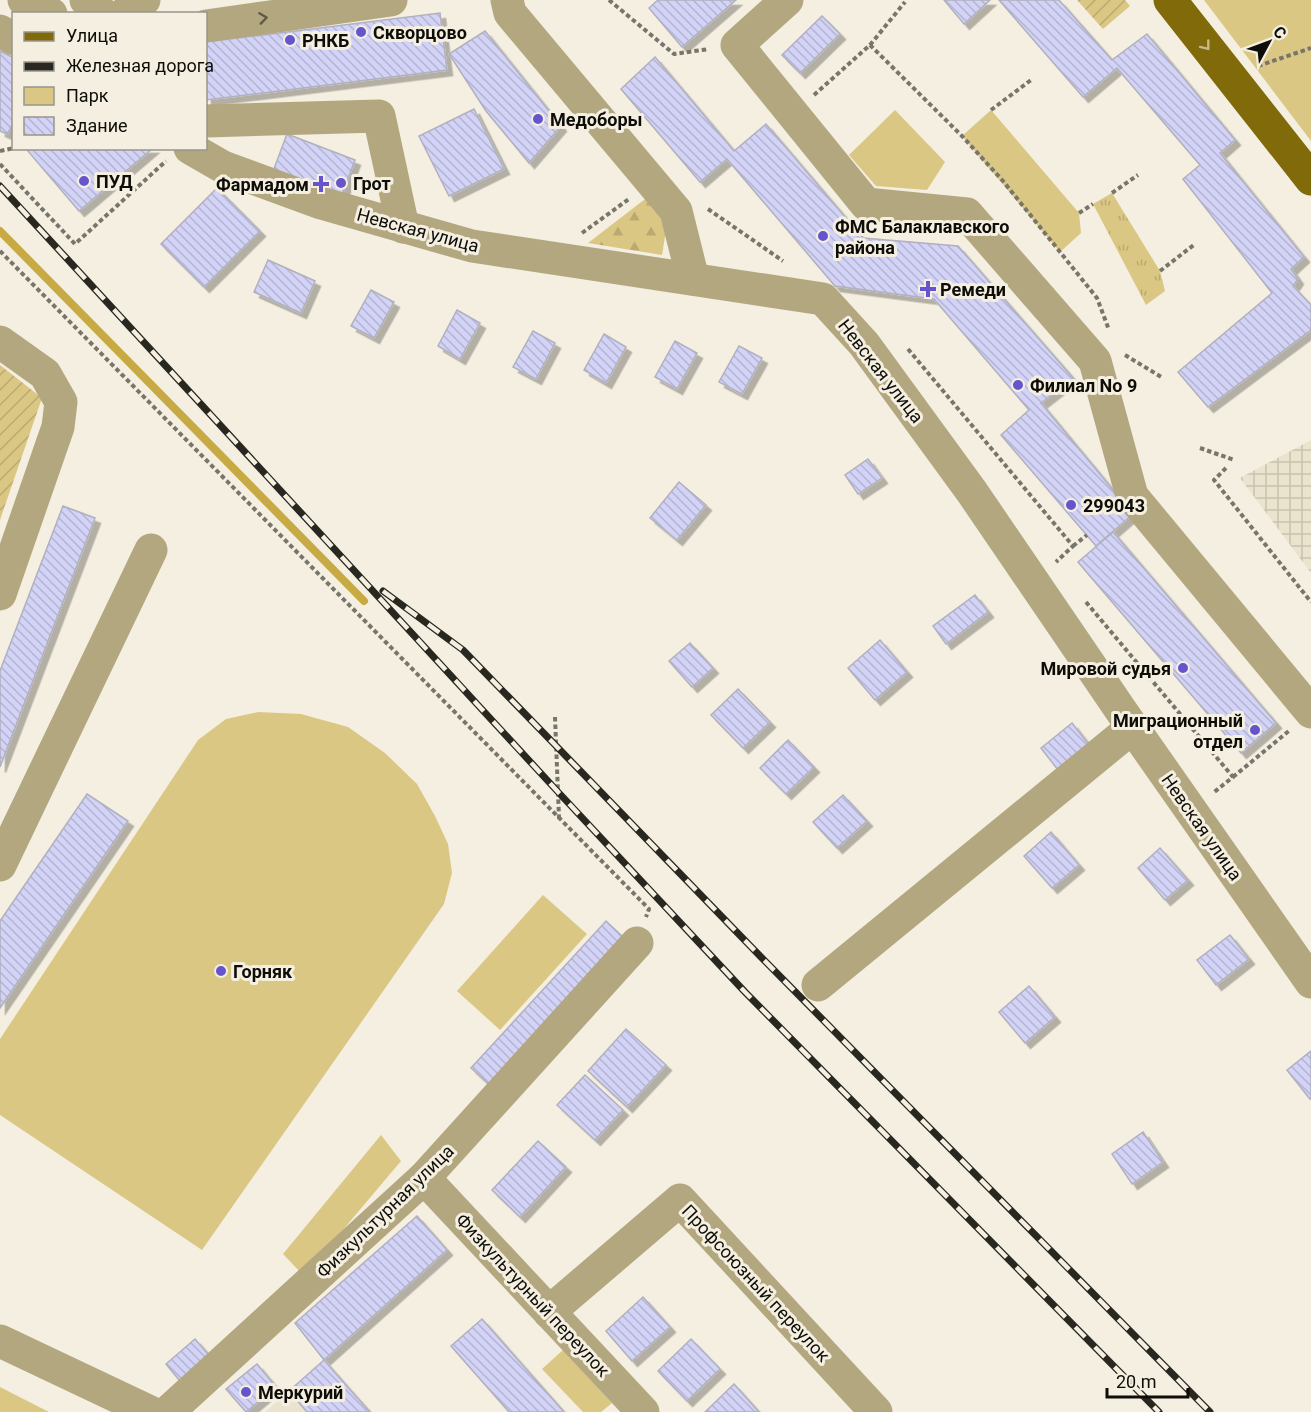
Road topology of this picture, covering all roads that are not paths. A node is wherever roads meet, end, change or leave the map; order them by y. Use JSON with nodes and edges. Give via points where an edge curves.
{"nodes":[{"id":1,"x":24,"y":0,"type":"edge"},
{"id":2,"x":86,"y":0,"type":"edge"},
{"id":3,"x":144,"y":0,"type":"edge"},
{"id":4,"x":391,"y":0,"type":"edge"},
{"id":5,"x":507,"y":0,"type":"edge"},
{"id":6,"x":787,"y":0,"type":"edge"},
{"id":7,"x":1170,"y":0,"type":"edge"},
{"id":8,"x":47,"y":12,"type":"edge"},
{"id":9,"x":101,"y":12,"type":"edge"},
{"id":10,"x":127,"y":12,"type":"edge"},
{"id":11,"x":207,"y":26,"type":"edge"},
{"id":12,"x":207,"y":121,"type":"edge"},
{"id":13,"x":181,"y":152,"type":"edge"},
{"id":14,"x":1311,"y":179,"type":"edge"},
{"id":15,"x":403,"y":227,"type":"junction"},
{"id":16,"x":693,"y":279,"type":"junction"},
{"id":17,"x":0,"y":342,"type":"edge"},
{"id":18,"x":151,"y":550,"type":"dead end"},
{"id":19,"x":0,"y":594,"type":"edge"},
{"id":20,"x":1302,"y":720,"type":"edge"},
{"id":21,"x":1133,"y":728,"type":"junction"},
{"id":22,"x":0,"y":865,"type":"edge"},
{"id":23,"x":637,"y":943,"type":"road end"},
{"id":24,"x":1311,"y":982,"type":"edge"},
{"id":25,"x":818,"y":985,"type":"dead end"},
{"id":26,"x":424,"y":1178,"type":"junction"},
{"id":27,"x":549,"y":1312,"type":"junction"},
{"id":28,"x":0,"y":1341,"type":"edge"},
{"id":29,"x":150,"y":1412,"type":"edge"},
{"id":30,"x":168,"y":1412,"type":"edge"},
{"id":31,"x":643,"y":1412,"type":"edge"},
{"id":32,"x":876,"y":1412,"type":"edge"}],
"edges":[{"from":1,"to":8,"type":"street"},
{"from":2,"to":9,"type":"street"},
{"from":3,"to":10,"type":"street"},
{"from":11,"to":4,"type":"street","one_way":true},
{"from":5,"to":16,"type":"street","via":[[510,13],[676,211]]},
{"from":6,"to":20,"type":"street","via":[[737,45],[866,204],[967,214],[1095,361],[1132,496]]},
{"from":7,"to":14,"type":"main road","one_way":true},
{"from":12,"to":15,"type":"street","via":[[379,116]]},
{"from":13,"to":15,"type":"street","name":"Невская улица","via":[[321,203]]},
{"from":15,"to":16,"type":"street","name":"Невская улица","via":[[472,246]]},
{"from":16,"to":21,"type":"street","name":"Невская улица","via":[[823,299],[864,344],[972,492]]},
{"from":17,"to":19,"type":"street","via":[[45,374],[61,402],[58,427]]},
{"from":18,"to":22,"type":"street"},
{"from":21,"to":24,"type":"street","name":"Невская улица"},
{"from":21,"to":25,"type":"street"},
{"from":23,"to":26,"type":"street","name":"Физкультурная улица"},
{"from":26,"to":27,"type":"street","name":"Физкультурный переулок"},
{"from":26,"to":30,"type":"street","name":"Физкультурная улица"},
{"from":27,"to":31,"type":"street","name":"Физкультурный переулок"},
{"from":27,"to":32,"type":"street","name":"Профсоюзный переулок","via":[[680,1200]]},
{"from":28,"to":29,"type":"street"}]}
